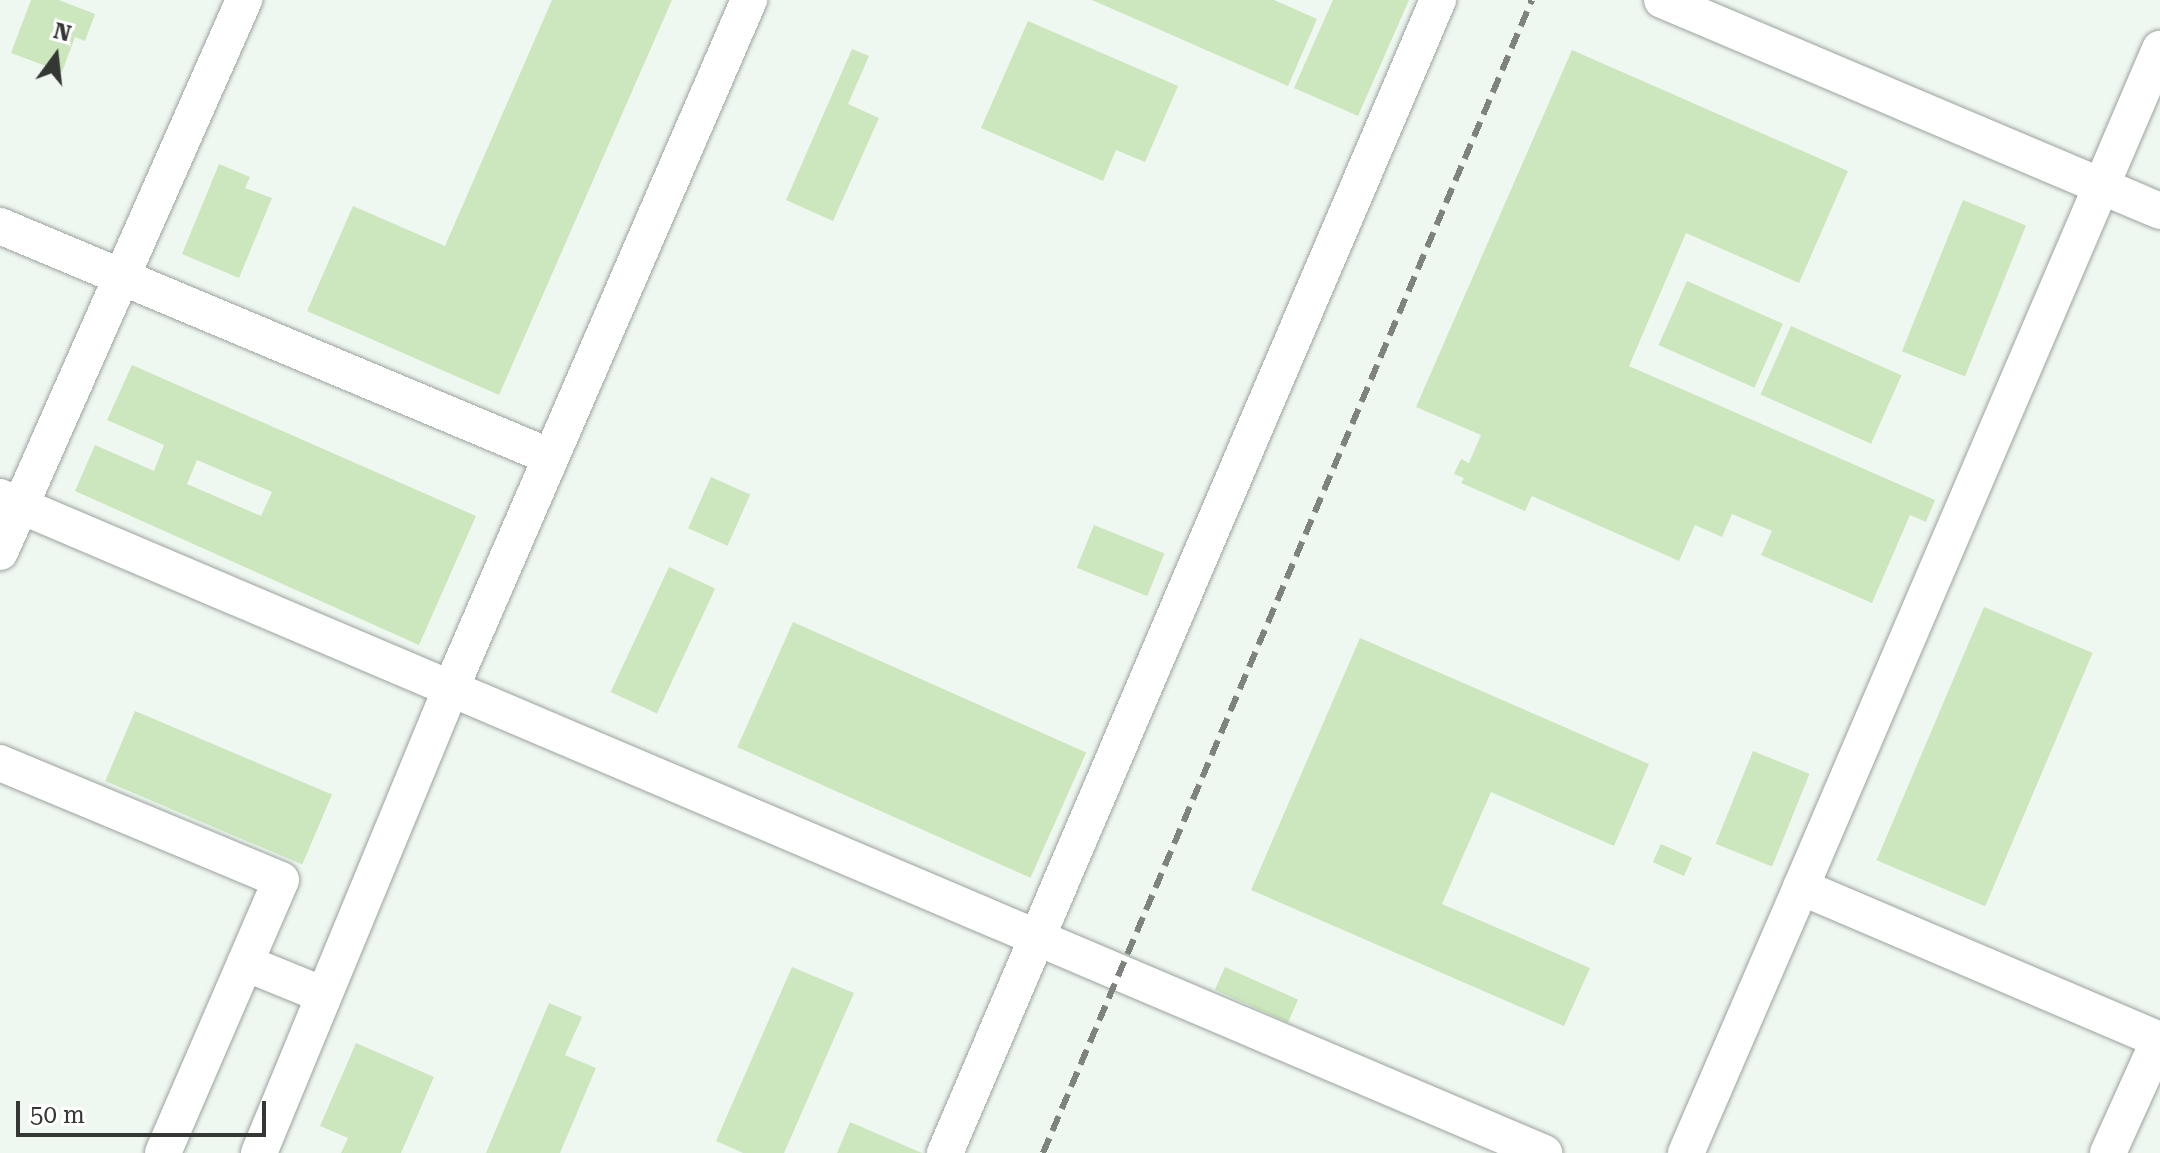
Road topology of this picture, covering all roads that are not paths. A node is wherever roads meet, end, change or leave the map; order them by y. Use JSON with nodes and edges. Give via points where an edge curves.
{"nodes":[{"id":1,"x":244,"y":0,"type":"edge"},
{"id":2,"x":749,"y":0,"type":"edge"},
{"id":3,"x":1438,"y":0,"type":"edge"},
{"id":4,"x":1662,"y":0,"type":"edge"},
{"id":5,"x":2160,"y":49,"type":"edge"},
{"id":6,"x":2102,"y":187,"type":"junction"},
{"id":7,"x":2160,"y":211,"type":"edge"},
{"id":8,"x":0,"y":226,"type":"edge"},
{"id":9,"x":121,"y":277,"type":"junction"},
{"id":10,"x":551,"y":457,"type":"junction"},
{"id":11,"x":10,"y":501,"type":"edge"},
{"id":12,"x":0,"y":552,"type":"edge"},
{"id":13,"x":451,"y":688,"type":"junction"},
{"id":14,"x":0,"y":763,"type":"edge"},
{"id":15,"x":1801,"y":887,"type":"junction"},
{"id":16,"x":1037,"y":937,"type":"junction"},
{"id":17,"x":245,"y":963,"type":"junction"},
{"id":18,"x":324,"y":995,"type":"junction"},
{"id":19,"x":2159,"y":1041,"type":"edge"},
{"id":20,"x":163,"y":1153,"type":"edge"},
{"id":21,"x":259,"y":1153,"type":"edge"},
{"id":22,"x":945,"y":1153,"type":"edge"},
{"id":23,"x":1544,"y":1153,"type":"edge"},
{"id":24,"x":1686,"y":1153,"type":"edge"},
{"id":25,"x":2108,"y":1153,"type":"edge"}],
"edges":[{"from":1,"to":9,"type":"lane"},
{"from":2,"to":10,"type":"lane"},
{"from":3,"to":16,"type":"lane"},
{"from":4,"to":6,"type":"lane"},
{"from":5,"to":6,"type":"lane"},
{"from":6,"to":7,"type":"lane"},
{"from":6,"to":15,"type":"lane"},
{"from":8,"to":9,"type":"lane"},
{"from":9,"to":10,"type":"lane"},
{"from":9,"to":11,"type":"lane"},
{"from":10,"to":13,"type":"lane"},
{"from":11,"to":12,"type":"lane"},
{"from":11,"to":13,"type":"lane"},
{"from":13,"to":16,"type":"lane"},
{"from":13,"to":18,"type":"lane"},
{"from":14,"to":17,"type":"lane","via":[[281,880]]},
{"from":15,"to":19,"type":"lane"},
{"from":15,"to":24,"type":"lane"},
{"from":16,"to":22,"type":"lane"},
{"from":16,"to":23,"type":"lane"},
{"from":17,"to":18,"type":"lane"},
{"from":17,"to":20,"type":"lane"},
{"from":18,"to":21,"type":"lane"},
{"from":19,"to":25,"type":"lane"}]}
